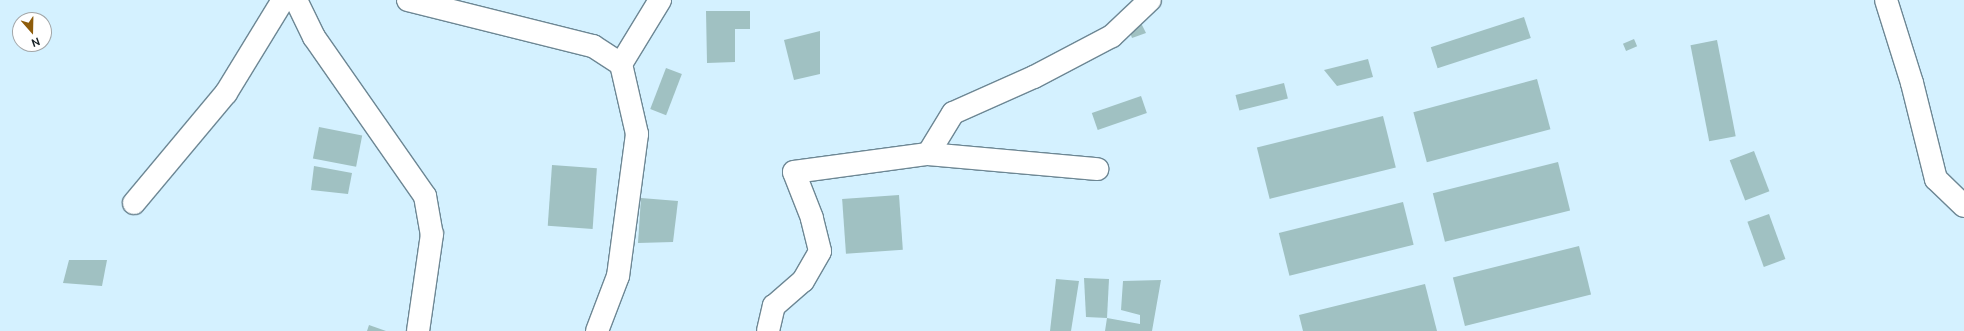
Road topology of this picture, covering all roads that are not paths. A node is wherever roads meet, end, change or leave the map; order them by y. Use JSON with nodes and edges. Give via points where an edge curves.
{"nodes":[{"id":1,"x":283,"y":0,"type":"edge"},
{"id":2,"x":296,"y":0,"type":"edge"},
{"id":3,"x":408,"y":0,"type":"edge"},
{"id":4,"x":660,"y":0,"type":"edge"},
{"id":5,"x":1150,"y":0,"type":"edge"},
{"id":6,"x":1886,"y":0,"type":"edge"},
{"id":7,"x":620,"y":64,"type":"junction"},
{"id":8,"x":928,"y":154,"type":"junction"},
{"id":9,"x":1097,"y":169,"type":"dead end"},
{"id":10,"x":134,"y":203,"type":"dead end"},
{"id":11,"x":1964,"y":206,"type":"edge"},
{"id":12,"x":418,"y":331,"type":"edge"},
{"id":13,"x":597,"y":331,"type":"edge"},
{"id":14,"x":768,"y":331,"type":"edge"}],
"edges":[{"from":1,"to":10,"type":"street","via":[[226,93]]},
{"from":2,"to":12,"type":"street","via":[[314,37],[425,196],[432,234]]},
{"from":3,"to":7,"type":"street","via":[[593,46]]},
{"from":4,"to":7,"type":"street"},
{"from":5,"to":8,"type":"street","via":[[1112,36],[1034,77],[953,113]]},
{"from":6,"to":11,"type":"street","via":[[1912,83],[1936,179]]},
{"from":7,"to":13,"type":"street","via":[[637,134],[618,276]]},
{"from":8,"to":9,"type":"street"},
{"from":8,"to":14,"type":"street","via":[[794,172],[812,218],[820,251],[803,281],[774,306]]}]}
